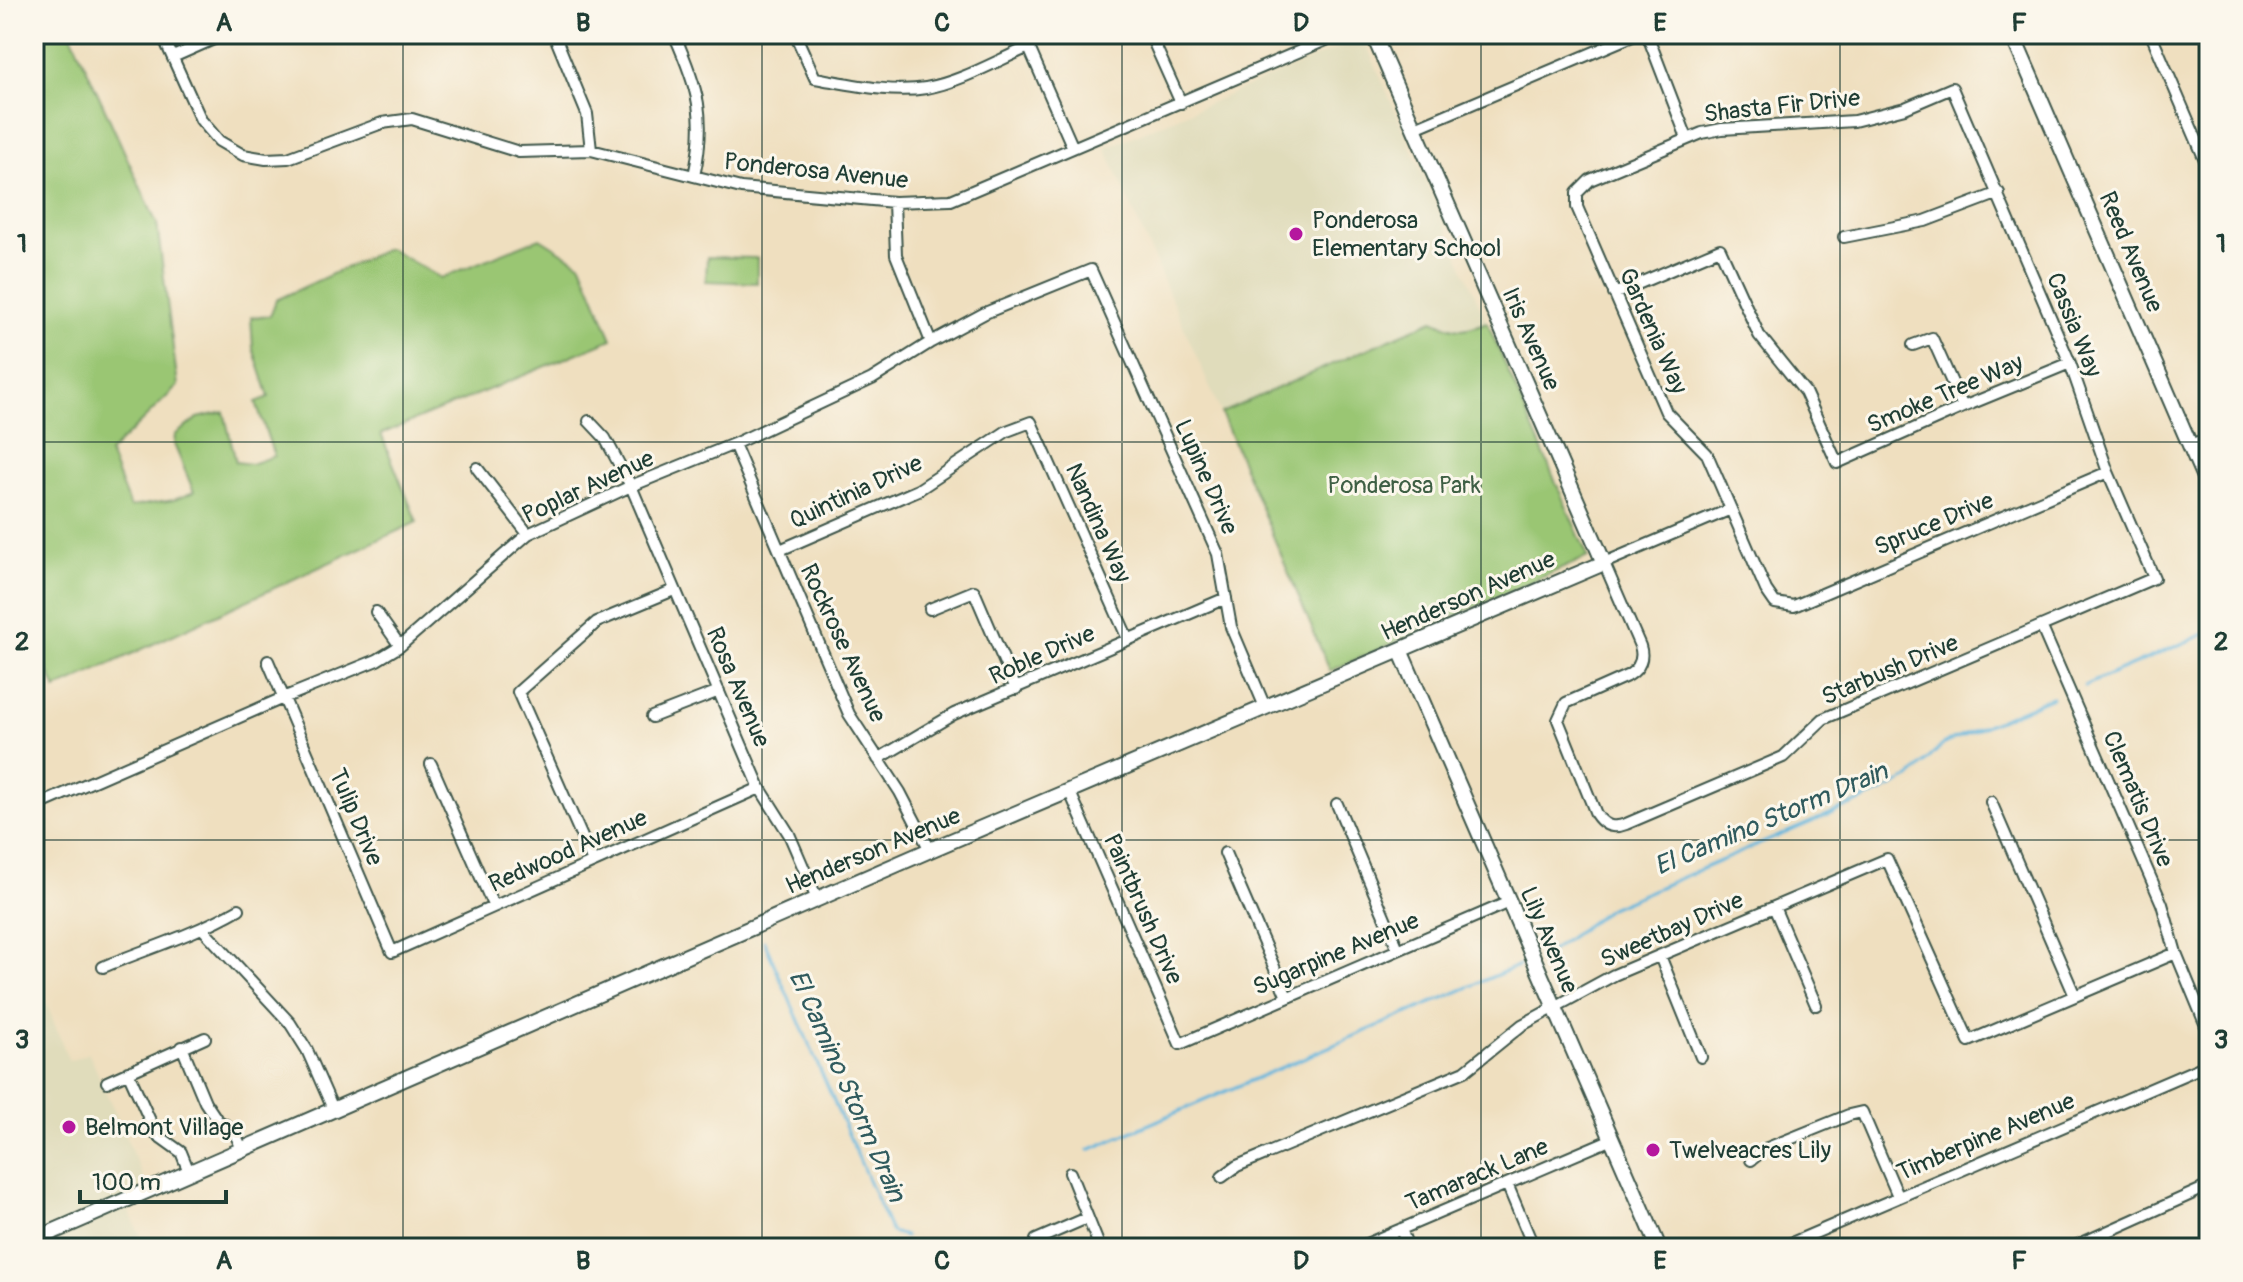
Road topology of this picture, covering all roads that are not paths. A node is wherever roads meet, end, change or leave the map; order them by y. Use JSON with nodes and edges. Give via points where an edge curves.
{"nodes":[{"id":1,"x":162,"y":34,"type":"edge"},
{"id":2,"x":225,"y":34,"type":"edge"},
{"id":3,"x":554,"y":34,"type":"edge"},
{"id":4,"x":674,"y":34,"type":"edge"},
{"id":5,"x":795,"y":34,"type":"edge"},
{"id":6,"x":1023,"y":34,"type":"edge"},
{"id":7,"x":1150,"y":34,"type":"edge"},
{"id":8,"x":1340,"y":34,"type":"edge"},
{"id":9,"x":1373,"y":34,"type":"edge"},
{"id":10,"x":1637,"y":34,"type":"edge"},
{"id":11,"x":1647,"y":34,"type":"edge"},
{"id":12,"x":2012,"y":34,"type":"edge"},
{"id":13,"x":2151,"y":34,"type":"edge"},
{"id":14,"x":1029,"y":47,"type":"junction"},
{"id":15,"x":173,"y":57,"type":"junction"},
{"id":16,"x":1952,"y":88,"type":"joint"},
{"id":17,"x":1181,"y":103,"type":"junction"},
{"id":18,"x":1415,"y":128,"type":"junction"},
{"id":19,"x":1687,"y":138,"type":"junction"},
{"id":20,"x":1073,"y":148,"type":"junction"},
{"id":21,"x":591,"y":150,"type":"junction"},
{"id":22,"x":2209,"y":169,"type":"edge"},
{"id":23,"x":694,"y":176,"type":"junction"},
{"id":24,"x":1577,"y":193,"type":"joint"},
{"id":25,"x":1999,"y":193,"type":"junction"},
{"id":26,"x":894,"y":202,"type":"junction"},
{"id":27,"x":1844,"y":237,"type":"dead end"},
{"id":28,"x":1091,"y":270,"type":"joint"},
{"id":29,"x":1614,"y":294,"type":"junction"},
{"id":30,"x":931,"y":342,"type":"junction"},
{"id":31,"x":1913,"y":345,"type":"dead end"},
{"id":32,"x":2070,"y":363,"type":"junction"},
{"id":33,"x":1963,"y":407,"type":"junction"},
{"id":34,"x":589,"y":421,"type":"dead end"},
{"id":35,"x":1031,"y":422,"type":"joint"},
{"id":36,"x":2209,"y":438,"type":"edge"},
{"id":37,"x":734,"y":444,"type":"junction"},
{"id":38,"x":2199,"y":457,"type":"edge"},
{"id":39,"x":477,"y":468,"type":"dead end"},
{"id":40,"x":2108,"y":472,"type":"junction"},
{"id":41,"x":631,"y":486,"type":"junction"},
{"id":42,"x":2209,"y":489,"type":"edge"},
{"id":43,"x":1731,"y":509,"type":"junction"},
{"id":44,"x":528,"y":534,"type":"junction"},
{"id":45,"x":780,"y":550,"type":"junction"},
{"id":46,"x":1604,"y":563,"type":"junction"},
{"id":47,"x":2154,"y":578,"type":"joint"},
{"id":48,"x":674,"y":590,"type":"junction"},
{"id":49,"x":1226,"y":598,"type":"junction"},
{"id":50,"x":1775,"y":603,"type":"joint"},
{"id":51,"x":930,"y":609,"type":"dead end"},
{"id":52,"x":376,"y":612,"type":"dead end"},
{"id":53,"x":2042,"y":628,"type":"junction"},
{"id":54,"x":1128,"y":639,"type":"junction"},
{"id":55,"x":400,"y":646,"type":"junction"},
{"id":56,"x":1400,"y":650,"type":"junction"},
{"id":57,"x":268,"y":661,"type":"dead end"},
{"id":58,"x":1016,"y":689,"type":"junction"},
{"id":59,"x":719,"y":691,"type":"junction"},
{"id":60,"x":283,"y":698,"type":"junction"},
{"id":61,"x":1265,"y":707,"type":"junction"},
{"id":62,"x":652,"y":717,"type":"dead end"},
{"id":63,"x":878,"y":759,"type":"junction"},
{"id":64,"x":431,"y":764,"type":"dead end"},
{"id":65,"x":760,"y":788,"type":"junction"},
{"id":66,"x":1069,"y":790,"type":"junction"},
{"id":67,"x":1991,"y":802,"type":"dead end"},
{"id":68,"x":1337,"y":804,"type":"dead end"},
{"id":69,"x":34,"y":807,"type":"edge"},
{"id":70,"x":1607,"y":825,"type":"joint"},
{"id":71,"x":930,"y":850,"type":"junction"},
{"id":72,"x":1225,"y":853,"type":"dead end"},
{"id":73,"x":593,"y":862,"type":"junction"},
{"id":74,"x":817,"y":899,"type":"junction"},
{"id":75,"x":1509,"y":902,"type":"junction"},
{"id":76,"x":493,"y":905,"type":"junction"},
{"id":77,"x":1774,"y":907,"type":"junction"},
{"id":78,"x":239,"y":909,"type":"dead end"},
{"id":79,"x":203,"y":929,"type":"junction"},
{"id":80,"x":1398,"y":949,"type":"junction"},
{"id":81,"x":392,"y":952,"type":"joint"},
{"id":82,"x":2176,"y":953,"type":"junction"},
{"id":83,"x":1660,"y":956,"type":"junction"},
{"id":84,"x":103,"y":967,"type":"dead end"},
{"id":85,"x":2075,"y":996,"type":"junction"},
{"id":86,"x":1287,"y":997,"type":"junction"},
{"id":87,"x":1816,"y":1005,"type":"dead end"},
{"id":88,"x":1555,"y":1009,"type":"junction"},
{"id":89,"x":2209,"y":1033,"type":"edge"},
{"id":90,"x":205,"y":1038,"type":"dead end"},
{"id":91,"x":1180,"y":1044,"type":"joint"},
{"id":92,"x":182,"y":1047,"type":"junction"},
{"id":93,"x":1701,"y":1057,"type":"dead end"},
{"id":94,"x":2209,"y":1064,"type":"edge"},
{"id":95,"x":128,"y":1072,"type":"junction"},
{"id":96,"x":107,"y":1082,"type":"dead end"},
{"id":97,"x":333,"y":1109,"type":"junction"},
{"id":98,"x":1612,"y":1139,"type":"junction"},
{"id":99,"x":242,"y":1149,"type":"junction"},
{"id":100,"x":1751,"y":1160,"type":"dead end"},
{"id":101,"x":189,"y":1172,"type":"junction"},
{"id":102,"x":1070,"y":1173,"type":"dead end"},
{"id":103,"x":1222,"y":1177,"type":"dead end"},
{"id":104,"x":1507,"y":1184,"type":"junction"},
{"id":105,"x":2209,"y":1186,"type":"edge"},
{"id":106,"x":1898,"y":1196,"type":"junction"},
{"id":107,"x":1087,"y":1218,"type":"junction"},
{"id":108,"x":1401,"y":1229,"type":"junction"},
{"id":109,"x":34,"y":1240,"type":"edge"},
{"id":110,"x":1036,"y":1240,"type":"dead end"},
{"id":111,"x":1100,"y":1248,"type":"edge"},
{"id":112,"x":1357,"y":1248,"type":"edge"},
{"id":113,"x":1408,"y":1248,"type":"edge"},
{"id":114,"x":1534,"y":1248,"type":"edge"},
{"id":115,"x":1659,"y":1248,"type":"edge"},
{"id":116,"x":1780,"y":1248,"type":"edge"},
{"id":117,"x":2071,"y":1248,"type":"edge"}],
"edges":[{"from":1,"to":15,"type":"street","name":"Ponderosa Avenue"},
{"from":2,"to":15,"type":"street"},
{"from":3,"to":21,"type":"street","via":[[587,114]]},
{"from":4,"to":23,"type":"street","via":[[702,120]]},
{"from":5,"to":14,"type":"street","via":[[815,78],[908,90],[953,80]]},
{"from":6,"to":14,"type":"street"},
{"from":7,"to":17,"type":"street"},
{"from":8,"to":17,"type":"street","name":"Ponderosa Avenue"},
{"from":9,"to":18,"type":"street","name":"Iris Avenue"},
{"from":10,"to":18,"type":"street"},
{"from":11,"to":19,"type":"street"},
{"from":12,"to":38,"type":"street","name":"Reed Avenue"},
{"from":13,"to":22,"type":"street"},
{"from":14,"to":20,"type":"street"},
{"from":15,"to":21,"type":"street","name":"Ponderosa Avenue","via":[[209,131],[243,155],[288,158],[402,119],[519,152]]},
{"from":16,"to":19,"type":"street","name":"Shasta Fir Drive","via":[[1854,121],[1722,129]]},
{"from":16,"to":25,"type":"street","name":"Cassia Way"},
{"from":17,"to":20,"type":"street","name":"Ponderosa Avenue"},
{"from":18,"to":46,"type":"street","name":"Iris Avenue"},
{"from":19,"to":24,"type":"street","name":"Shasta Fir Drive","via":[[1590,180]]},
{"from":20,"to":26,"type":"street","name":"Ponderosa Avenue","via":[[951,200]]},
{"from":21,"to":23,"type":"street","name":"Ponderosa Avenue"},
{"from":23,"to":26,"type":"street","name":"Ponderosa Avenue","via":[[741,188]]},
{"from":24,"to":29,"type":"street","name":"Gardenia Way","via":[[1577,207]]},
{"from":25,"to":27,"type":"street","via":[[1925,221]]},
{"from":25,"to":32,"type":"street","name":"Cassia Way"},
{"from":26,"to":30,"type":"street","via":[[896,255]]},
{"from":28,"to":30,"type":"street","name":"Poplar Avenue","via":[[985,313]]},
{"from":28,"to":49,"type":"street","name":"Lupine Drive","via":[[1218,554]]},
{"from":29,"to":33,"type":"street","name":"Smoke Tree Way","via":[[1720,249],[1759,335],[1805,392],[1837,463]]},
{"from":29,"to":43,"type":"street","name":"Gardenia Way","via":[[1666,412],[1707,454]]},
{"from":30,"to":37,"type":"street","name":"Poplar Avenue","via":[[872,379]]},
{"from":31,"to":33,"type":"street","via":[[1932,338]]},
{"from":32,"to":33,"type":"street","name":"Smoke Tree Way"},
{"from":32,"to":40,"type":"street","name":"Cassia Way"},
{"from":34,"to":41,"type":"street","name":"Rosa Avenue","via":[[605,438]]},
{"from":35,"to":45,"type":"street","name":"Quintinia Drive","via":[[1007,431],[918,490]]},
{"from":35,"to":54,"type":"street","name":"Nandina Way"},
{"from":36,"to":38,"type":"street"},
{"from":37,"to":41,"type":"street","name":"Poplar Avenue"},
{"from":37,"to":45,"type":"street","name":"Rockrose Avenue"},
{"from":38,"to":42,"type":"street","name":"Reed Avenue"},
{"from":39,"to":44,"type":"street"},
{"from":40,"to":47,"type":"street","name":"Cassia Way"},
{"from":40,"to":50,"type":"street","name":"Spruce Drive","via":[[1794,606]]},
{"from":41,"to":44,"type":"street","name":"Poplar Avenue"},
{"from":41,"to":48,"type":"street","name":"Rosa Avenue"},
{"from":43,"to":46,"type":"street","name":"Henderson Avenue"},
{"from":43,"to":50,"type":"street","name":"Gardenia Way"},
{"from":44,"to":55,"type":"street","name":"Poplar Avenue"},
{"from":45,"to":63,"type":"street","name":"Rockrose Avenue","via":[[849,714]]},
{"from":46,"to":56,"type":"street","name":"Henderson Avenue"},
{"from":46,"to":70,"type":"street","name":"Iris Avenue","via":[[1640,646],[1640,663],[1629,675],[1566,703],[1558,724],[1596,814]]},
{"from":47,"to":53,"type":"street","name":"Starbush Drive"},
{"from":48,"to":59,"type":"street","name":"Rosa Avenue"},
{"from":48,"to":73,"type":"street","via":[[597,622],[518,692]]},
{"from":49,"to":54,"type":"street","name":"Roble Drive"},
{"from":49,"to":61,"type":"street","name":"Lupine Drive","via":[[1231,627]]},
{"from":51,"to":58,"type":"street","via":[[974,591]]},
{"from":52,"to":55,"type":"street"},
{"from":53,"to":70,"type":"street","name":"Starbush Drive","via":[[1823,719],[1783,757],[1626,824]]},
{"from":53,"to":82,"type":"street","name":"Clematis Drive","via":[[2162,904]]},
{"from":54,"to":58,"type":"street","name":"Roble Drive"},
{"from":55,"to":60,"type":"street","name":"Poplar Avenue"},
{"from":56,"to":61,"type":"street","name":"Henderson Avenue"},
{"from":56,"to":75,"type":"street","name":"Lily Avenue"},
{"from":57,"to":60,"type":"street","name":"Tulip Drive"},
{"from":58,"to":63,"type":"street","name":"Roble Drive","via":[[954,714]]},
{"from":59,"to":62,"type":"street"},
{"from":59,"to":65,"type":"street","name":"Rosa Avenue"},
{"from":60,"to":69,"type":"street","name":"Poplar Avenue"},
{"from":60,"to":81,"type":"street","name":"Tulip Drive"},
{"from":61,"to":66,"type":"street","name":"Henderson Avenue"},
{"from":63,"to":71,"type":"street","name":"Rockrose Avenue"},
{"from":64,"to":76,"type":"street"},
{"from":65,"to":73,"type":"street","name":"Redwood Avenue"},
{"from":65,"to":74,"type":"street","name":"Rosa Avenue","via":[[789,834]]},
{"from":66,"to":71,"type":"street","name":"Henderson Avenue"},
{"from":66,"to":91,"type":"street","name":"Paintbrush Drive"},
{"from":67,"to":85,"type":"street"},
{"from":68,"to":80,"type":"street"},
{"from":71,"to":74,"type":"street","name":"Henderson Avenue"},
{"from":72,"to":86,"type":"street"},
{"from":73,"to":76,"type":"street","name":"Redwood Avenue"},
{"from":74,"to":97,"type":"street","name":"Henderson Avenue"},
{"from":75,"to":80,"type":"street","name":"Sugarpine Avenue"},
{"from":75,"to":88,"type":"street","name":"Lily Avenue"},
{"from":76,"to":81,"type":"street","name":"Redwood Avenue"},
{"from":77,"to":83,"type":"street","name":"Sweetbay Drive"},
{"from":77,"to":85,"type":"street","name":"Sweetbay Drive","via":[[1887,859],[1969,1041]]},
{"from":77,"to":87,"type":"street"},
{"from":78,"to":79,"type":"street"},
{"from":79,"to":84,"type":"street"},
{"from":79,"to":97,"type":"street","via":[[290,1023]]},
{"from":80,"to":86,"type":"street","name":"Sugarpine Avenue"},
{"from":82,"to":85,"type":"street"},
{"from":82,"to":89,"type":"street","name":"Clematis Drive"},
{"from":83,"to":88,"type":"street","name":"Sweetbay Drive"},
{"from":83,"to":93,"type":"street"},
{"from":86,"to":91,"type":"street","name":"Sugarpine Avenue"},
{"from":88,"to":98,"type":"street","name":"Lily Avenue"},
{"from":88,"to":103,"type":"street","name":"Sweetbay Drive","via":[[1522,1025],[1465,1071],[1237,1166]]},
{"from":90,"to":92,"type":"street"},
{"from":92,"to":95,"type":"street"},
{"from":92,"to":99,"type":"street","via":[[205,1102],[217,1120],[233,1129]]},
{"from":94,"to":106,"type":"street","name":"Timberpine Avenue"},
{"from":95,"to":96,"type":"street"},
{"from":95,"to":101,"type":"street","via":[[156,1134],[181,1152]]},
{"from":97,"to":99,"type":"street","name":"Henderson Avenue"},
{"from":98,"to":104,"type":"street","name":"Tamarack Lane"},
{"from":98,"to":115,"type":"street","name":"Lily Avenue"},
{"from":99,"to":101,"type":"street","name":"Henderson Avenue"},
{"from":100,"to":106,"type":"street","via":[[1765,1149],[1862,1112]]},
{"from":101,"to":109,"type":"street","name":"Henderson Avenue"},
{"from":102,"to":107,"type":"street"},
{"from":104,"to":108,"type":"street","name":"Tamarack Lane"},
{"from":104,"to":114,"type":"street"},
{"from":105,"to":117,"type":"street"},
{"from":106,"to":116,"type":"street","name":"Timberpine Avenue"},
{"from":107,"to":110,"type":"street"},
{"from":107,"to":111,"type":"street"},
{"from":108,"to":112,"type":"street","name":"Tamarack Lane"},
{"from":108,"to":113,"type":"street"}]}
